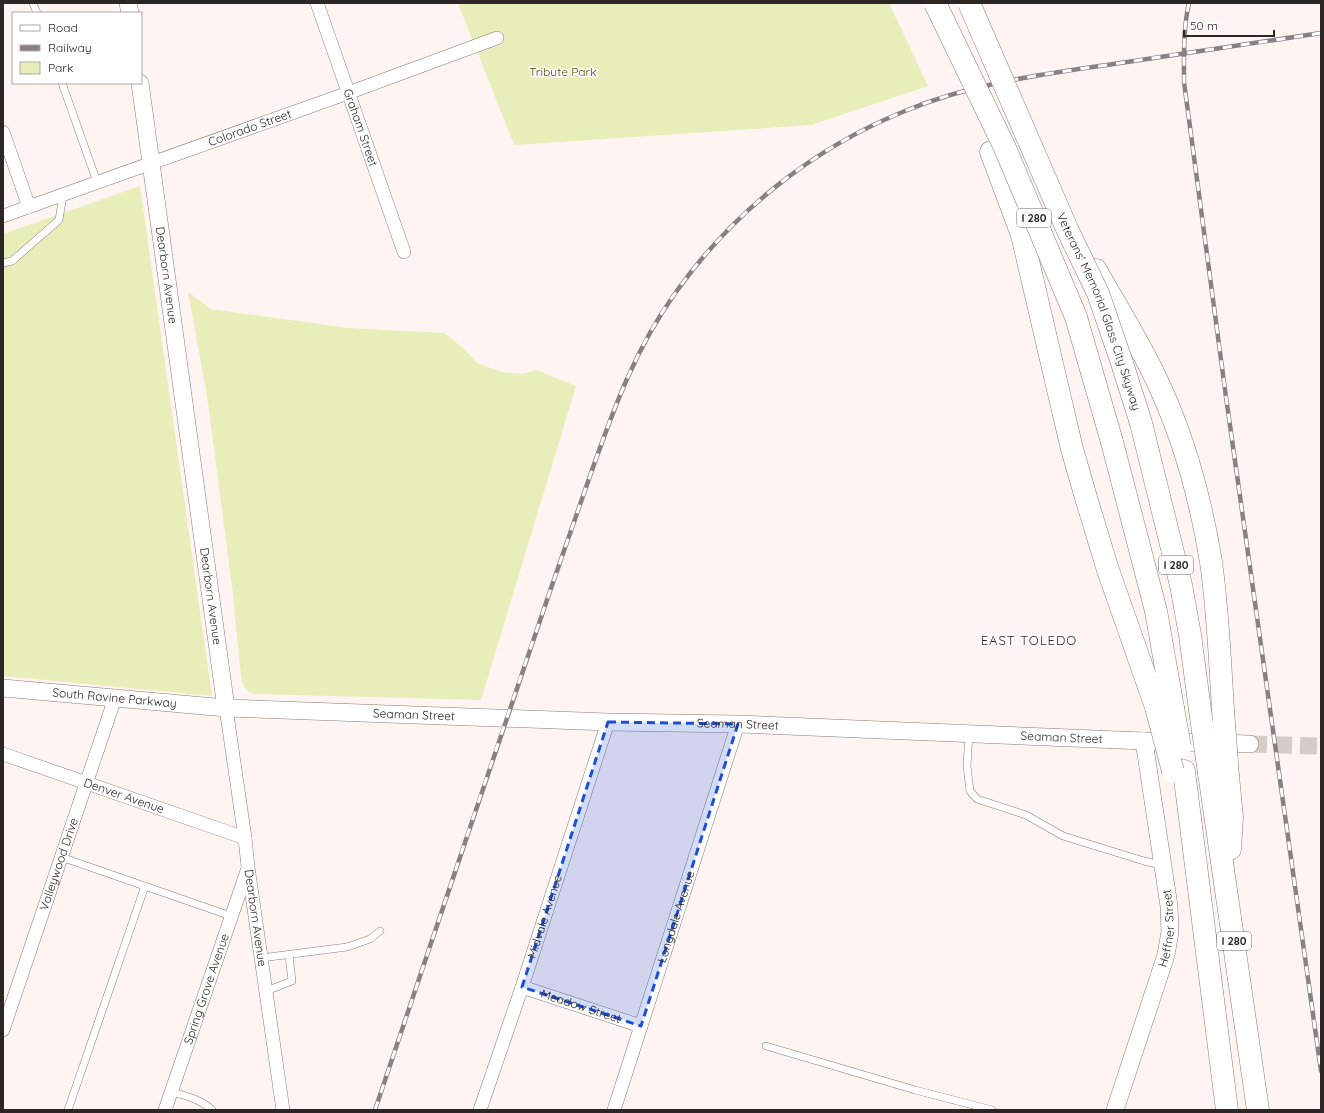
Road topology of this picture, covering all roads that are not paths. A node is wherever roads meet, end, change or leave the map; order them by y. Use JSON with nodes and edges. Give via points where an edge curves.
{"nodes":[{"id":1,"x":317,"y":3,"type":"edge"},
{"id":2,"x":926,"y":3,"type":"edge"},
{"id":3,"x":935,"y":3,"type":"edge"},
{"id":4,"x":959,"y":3,"type":"edge"},
{"id":5,"x":969,"y":3,"type":"edge"},
{"id":6,"x":497,"y":38,"type":"dead end"},
{"id":7,"x":62,"y":84,"type":"edge"},
{"id":8,"x":140,"y":84,"type":"edge"},
{"id":9,"x":348,"y":93,"type":"junction"},
{"id":10,"x":3,"y":132,"type":"edge"},
{"id":11,"x":151,"y":163,"type":"junction"},
{"id":12,"x":97,"y":182,"type":"junction"},
{"id":13,"x":63,"y":195,"type":"junction"},
{"id":14,"x":29,"y":207,"type":"junction"},
{"id":15,"x":3,"y":216,"type":"edge"},
{"id":16,"x":404,"y":252,"type":"dead end"},
{"id":17,"x":3,"y":263,"type":"edge"},
{"id":18,"x":3,"y":688,"type":"edge"},
{"id":19,"x":115,"y":698,"type":"junction"},
{"id":20,"x":226,"y":708,"type":"junction"},
{"id":21,"x":1165,"y":708,"type":"junction"},
{"id":22,"x":608,"y":722,"type":"junction"},
{"id":23,"x":738,"y":724,"type":"junction"},
{"id":24,"x":969,"y":734,"type":"junction"},
{"id":25,"x":1144,"y":741,"type":"junction"},
{"id":26,"x":1250,"y":744,"type":"tunnel mouth"},
{"id":27,"x":3,"y":754,"type":"edge"},
{"id":28,"x":1219,"y":774,"type":"junction"},
{"id":29,"x":87,"y":782,"type":"junction"},
{"id":30,"x":245,"y":838,"type":"junction"},
{"id":31,"x":61,"y":857,"type":"junction"},
{"id":32,"x":1162,"y":865,"type":"junction"},
{"id":33,"x":248,"y":867,"type":"junction"},
{"id":34,"x":145,"y":886,"type":"junction"},
{"id":35,"x":231,"y":916,"type":"junction"},
{"id":36,"x":380,"y":931,"type":"dead end"},
{"id":37,"x":289,"y":955,"type":"junction"},
{"id":38,"x":261,"y":958,"type":"junction"},
{"id":39,"x":522,"y":987,"type":"junction"},
{"id":40,"x":266,"y":990,"type":"junction"},
{"id":41,"x":1241,"y":990,"type":"junction"},
{"id":42,"x":641,"y":1026,"type":"junction"},
{"id":43,"x":3,"y":1030,"type":"edge"},
{"id":44,"x":766,"y":1046,"type":"dead end"},
{"id":45,"x":172,"y":1092,"type":"junction"},
{"id":46,"x":968,"y":1107,"type":"edge"},
{"id":47,"x":68,"y":1110,"type":"edge"},
{"id":48,"x":165,"y":1110,"type":"edge"},
{"id":49,"x":212,"y":1110,"type":"edge"},
{"id":50,"x":284,"y":1110,"type":"edge"},
{"id":51,"x":480,"y":1110,"type":"edge"},
{"id":52,"x":614,"y":1110,"type":"edge"},
{"id":53,"x":992,"y":1110,"type":"edge"},
{"id":54,"x":1115,"y":1110,"type":"edge"},
{"id":55,"x":1227,"y":1110,"type":"edge"},
{"id":56,"x":1258,"y":1110,"type":"edge"},
{"id":57,"x":1266,"y":1110,"type":"edge"}],
"edges":[{"from":1,"to":9,"type":"street","name":"Graham Street"},
{"from":2,"to":21,"type":"highway","via":[[991,152],[1022,235],[1070,442],[1108,570]]},
{"from":3,"to":21,"type":"highway","name":"Veterans' Memorial Glass City Skyway","number":"I 280","bridge":true,"via":[[1005,148],[1076,317],[1156,611]]},
{"from":4,"to":28,"type":"highway","bridge":true,"via":[[1011,114],[1149,365],[1178,434],[1201,511],[1211,563],[1223,710]]},
{"from":5,"to":28,"type":"highway","name":"Veterans' Memorial Glass City Skyway","number":"I 280","bridge":true,"via":[[1068,231],[1098,293],[1140,422],[1181,585],[1200,710]]},
{"from":6,"to":9,"type":"street","name":"Colorado Street"},
{"from":7,"to":12,"type":"lane"},
{"from":8,"to":11,"type":"street","name":"Dearborn Avenue"},
{"from":9,"to":11,"type":"street","name":"Colorado Street"},
{"from":9,"to":16,"type":"street","name":"Graham Street"},
{"from":10,"to":14,"type":"street"},
{"from":11,"to":12,"type":"street","name":"Colorado Street"},
{"from":11,"to":20,"type":"street","name":"Dearborn Avenue"},
{"from":12,"to":13,"type":"street","name":"Colorado Street"},
{"from":13,"to":14,"type":"street","name":"Colorado Street"},
{"from":13,"to":17,"type":"lane","via":[[60,220],[12,260]]},
{"from":14,"to":15,"type":"street","name":"Colorado Street"},
{"from":18,"to":19,"type":"street","name":"South Ravine Parkway"},
{"from":19,"to":20,"type":"street","name":"South Ravine Parkway"},
{"from":19,"to":29,"type":"street","name":"Valleywood Drive"},
{"from":20,"to":22,"type":"street","name":"Seaman Street"},
{"from":20,"to":30,"type":"street","name":"Dearborn Avenue"},
{"from":21,"to":55,"type":"highway","number":"I 280","bridge":true,"via":[[1180,775]]},
{"from":22,"to":23,"type":"street","name":"Seaman Street"},
{"from":22,"to":39,"type":"street","name":"Midvale Avenue"},
{"from":23,"to":24,"type":"street","name":"Seaman Street"},
{"from":23,"to":42,"type":"street","name":"Longdale Avenue"},
{"from":24,"to":25,"type":"street","name":"Seaman Street"},
{"from":24,"to":32,"type":"lane","via":[[967,766],[970,791],[977,798],[1026,815],[1063,836],[1144,862]]},
{"from":25,"to":26,"type":"street","name":"Seaman Street"},
{"from":25,"to":32,"type":"street","name":"Heffner Street"},
{"from":27,"to":29,"type":"street","name":"Denver Avenue"},
{"from":28,"to":41,"type":"highway","number":"I 280","via":[[1227,894]]},
{"from":29,"to":30,"type":"street","name":"Denver Avenue"},
{"from":29,"to":31,"type":"street","name":"Valleywood Drive"},
{"from":30,"to":33,"type":"street","name":"Dearborn Avenue"},
{"from":31,"to":34,"type":"lane"},
{"from":31,"to":43,"type":"street","name":"Valleywood Drive"},
{"from":32,"to":54,"type":"street","name":"Heffner Street","via":[[1169,906],[1170,932],[1166,955]]},
{"from":33,"to":35,"type":"street","name":"Spring Grove Avenue"},
{"from":33,"to":38,"type":"street","name":"Dearborn Avenue"},
{"from":34,"to":35,"type":"lane"},
{"from":34,"to":47,"type":"lane"},
{"from":35,"to":45,"type":"street","name":"Spring Grove Avenue"},
{"from":36,"to":37,"type":"lane","via":[[370,939],[347,947]]},
{"from":37,"to":38,"type":"lane"},
{"from":37,"to":40,"type":"lane","via":[[292,980]]},
{"from":38,"to":40,"type":"street","name":"Dearborn Avenue"},
{"from":39,"to":42,"type":"street","name":"Meadow Street"},
{"from":39,"to":51,"type":"street","name":"Midvale Avenue"},
{"from":40,"to":50,"type":"street","name":"Dearborn Avenue"},
{"from":41,"to":56,"type":"highway","number":"I 280"},
{"from":41,"to":57,"type":"highway"},
{"from":42,"to":52,"type":"street","name":"Longdale Avenue"},
{"from":44,"to":46,"type":"lane"},
{"from":45,"to":48,"type":"street","name":"Spring Grove Avenue"},
{"from":45,"to":49,"type":"lane","via":[[196,1100]]},
{"from":46,"to":53,"type":"lane"}]}
